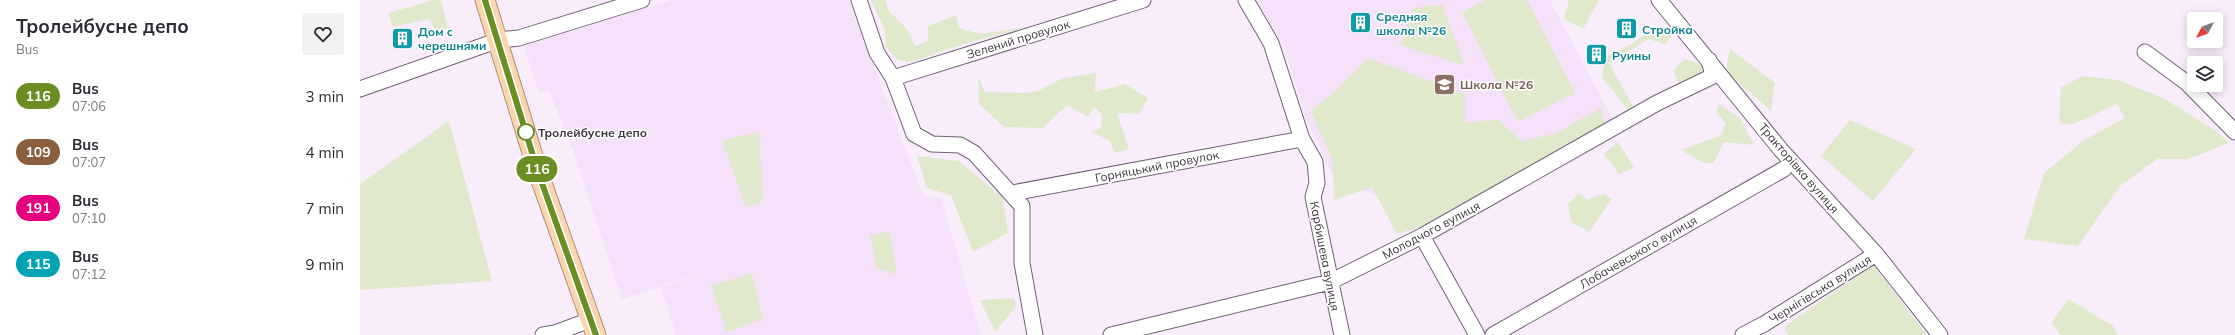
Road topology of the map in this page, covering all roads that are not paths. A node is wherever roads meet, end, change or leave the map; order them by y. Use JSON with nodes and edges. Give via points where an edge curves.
{"nodes":[{"id":1,"x":486,"y":0,"type":"edge"},
{"id":2,"x":642,"y":0,"type":"edge"},
{"id":3,"x":859,"y":0,"type":"edge"},
{"id":4,"x":1143,"y":0,"type":"edge"},
{"id":5,"x":1246,"y":0,"type":"edge"},
{"id":6,"x":1659,"y":0,"type":"edge"},
{"id":7,"x":499,"y":40,"type":"junction"},
{"id":8,"x":2145,"y":52,"type":"dead end"},
{"id":9,"x":1709,"y":60,"type":"junction"},
{"id":10,"x":893,"y":78,"type":"junction"},
{"id":11,"x":360,"y":89,"type":"edge"},
{"id":12,"x":2235,"y":132,"type":"edge"},
{"id":13,"x":1302,"y":139,"type":"junction"},
{"id":14,"x":1784,"y":169,"type":"dead end"},
{"id":15,"x":1012,"y":194,"type":"junction"},
{"id":16,"x":1422,"y":236,"type":"junction"},
{"id":17,"x":1876,"y":254,"type":"junction"},
{"id":18,"x":1330,"y":282,"type":"junction"},
{"id":19,"x":593,"y":328,"type":"edge"},
{"id":20,"x":543,"y":335,"type":"edge"},
{"id":21,"x":1035,"y":335,"type":"edge"},
{"id":22,"x":1111,"y":335,"type":"edge"},
{"id":23,"x":1342,"y":335,"type":"edge"},
{"id":24,"x":1477,"y":335,"type":"edge"},
{"id":25,"x":1493,"y":335,"type":"edge"},
{"id":26,"x":1743,"y":335,"type":"edge"},
{"id":27,"x":1940,"y":335,"type":"edge"}],
"edges":[{"from":1,"to":7,"type":"main road"},
{"from":2,"to":7,"type":"street","via":[[519,38]]},
{"from":3,"to":10,"type":"street","via":[[877,53]]},
{"from":4,"to":10,"type":"street","name":"Зелений провулок"},
{"from":5,"to":13,"type":"street","name":"Карбишева вулиця","via":[[1271,42]]},
{"from":6,"to":9,"type":"street","name":"Тракторівка вулиця"},
{"from":7,"to":11,"type":"street"},
{"from":7,"to":19,"type":"main road","via":[[538,172]]},
{"from":8,"to":12,"type":"street","via":[[2187,83]]},
{"from":9,"to":16,"type":"street","name":"Молодчого вулиця","via":[[1713,76],[1657,103]]},
{"from":9,"to":17,"type":"street","name":"Тракторівка вулиця","via":[[1781,150]]},
{"from":10,"to":15,"type":"street","via":[[914,134],[932,144],[960,145],[974,153]]},
{"from":13,"to":15,"type":"street","name":"Горняцький провулок"},
{"from":13,"to":18,"type":"street","name":"Карбишева вулиця","via":[[1315,162],[1317,183],[1313,197]]},
{"from":14,"to":25,"type":"street","name":"Лобачевського вулиця"},
{"from":15,"to":21,"type":"street","via":[[1022,206],[1022,263]]},
{"from":16,"to":18,"type":"street","name":"Молодчого вулиця"},
{"from":16,"to":24,"type":"street"},
{"from":17,"to":26,"type":"street","name":"Чернігівська вулиця"},
{"from":17,"to":27,"type":"street","name":"Тракторівка вулиця"},
{"from":18,"to":22,"type":"street","name":"Молодчого вулиця"},
{"from":18,"to":23,"type":"street","name":"Карбишева вулиця"},
{"from":19,"to":20,"type":"street"}]}
